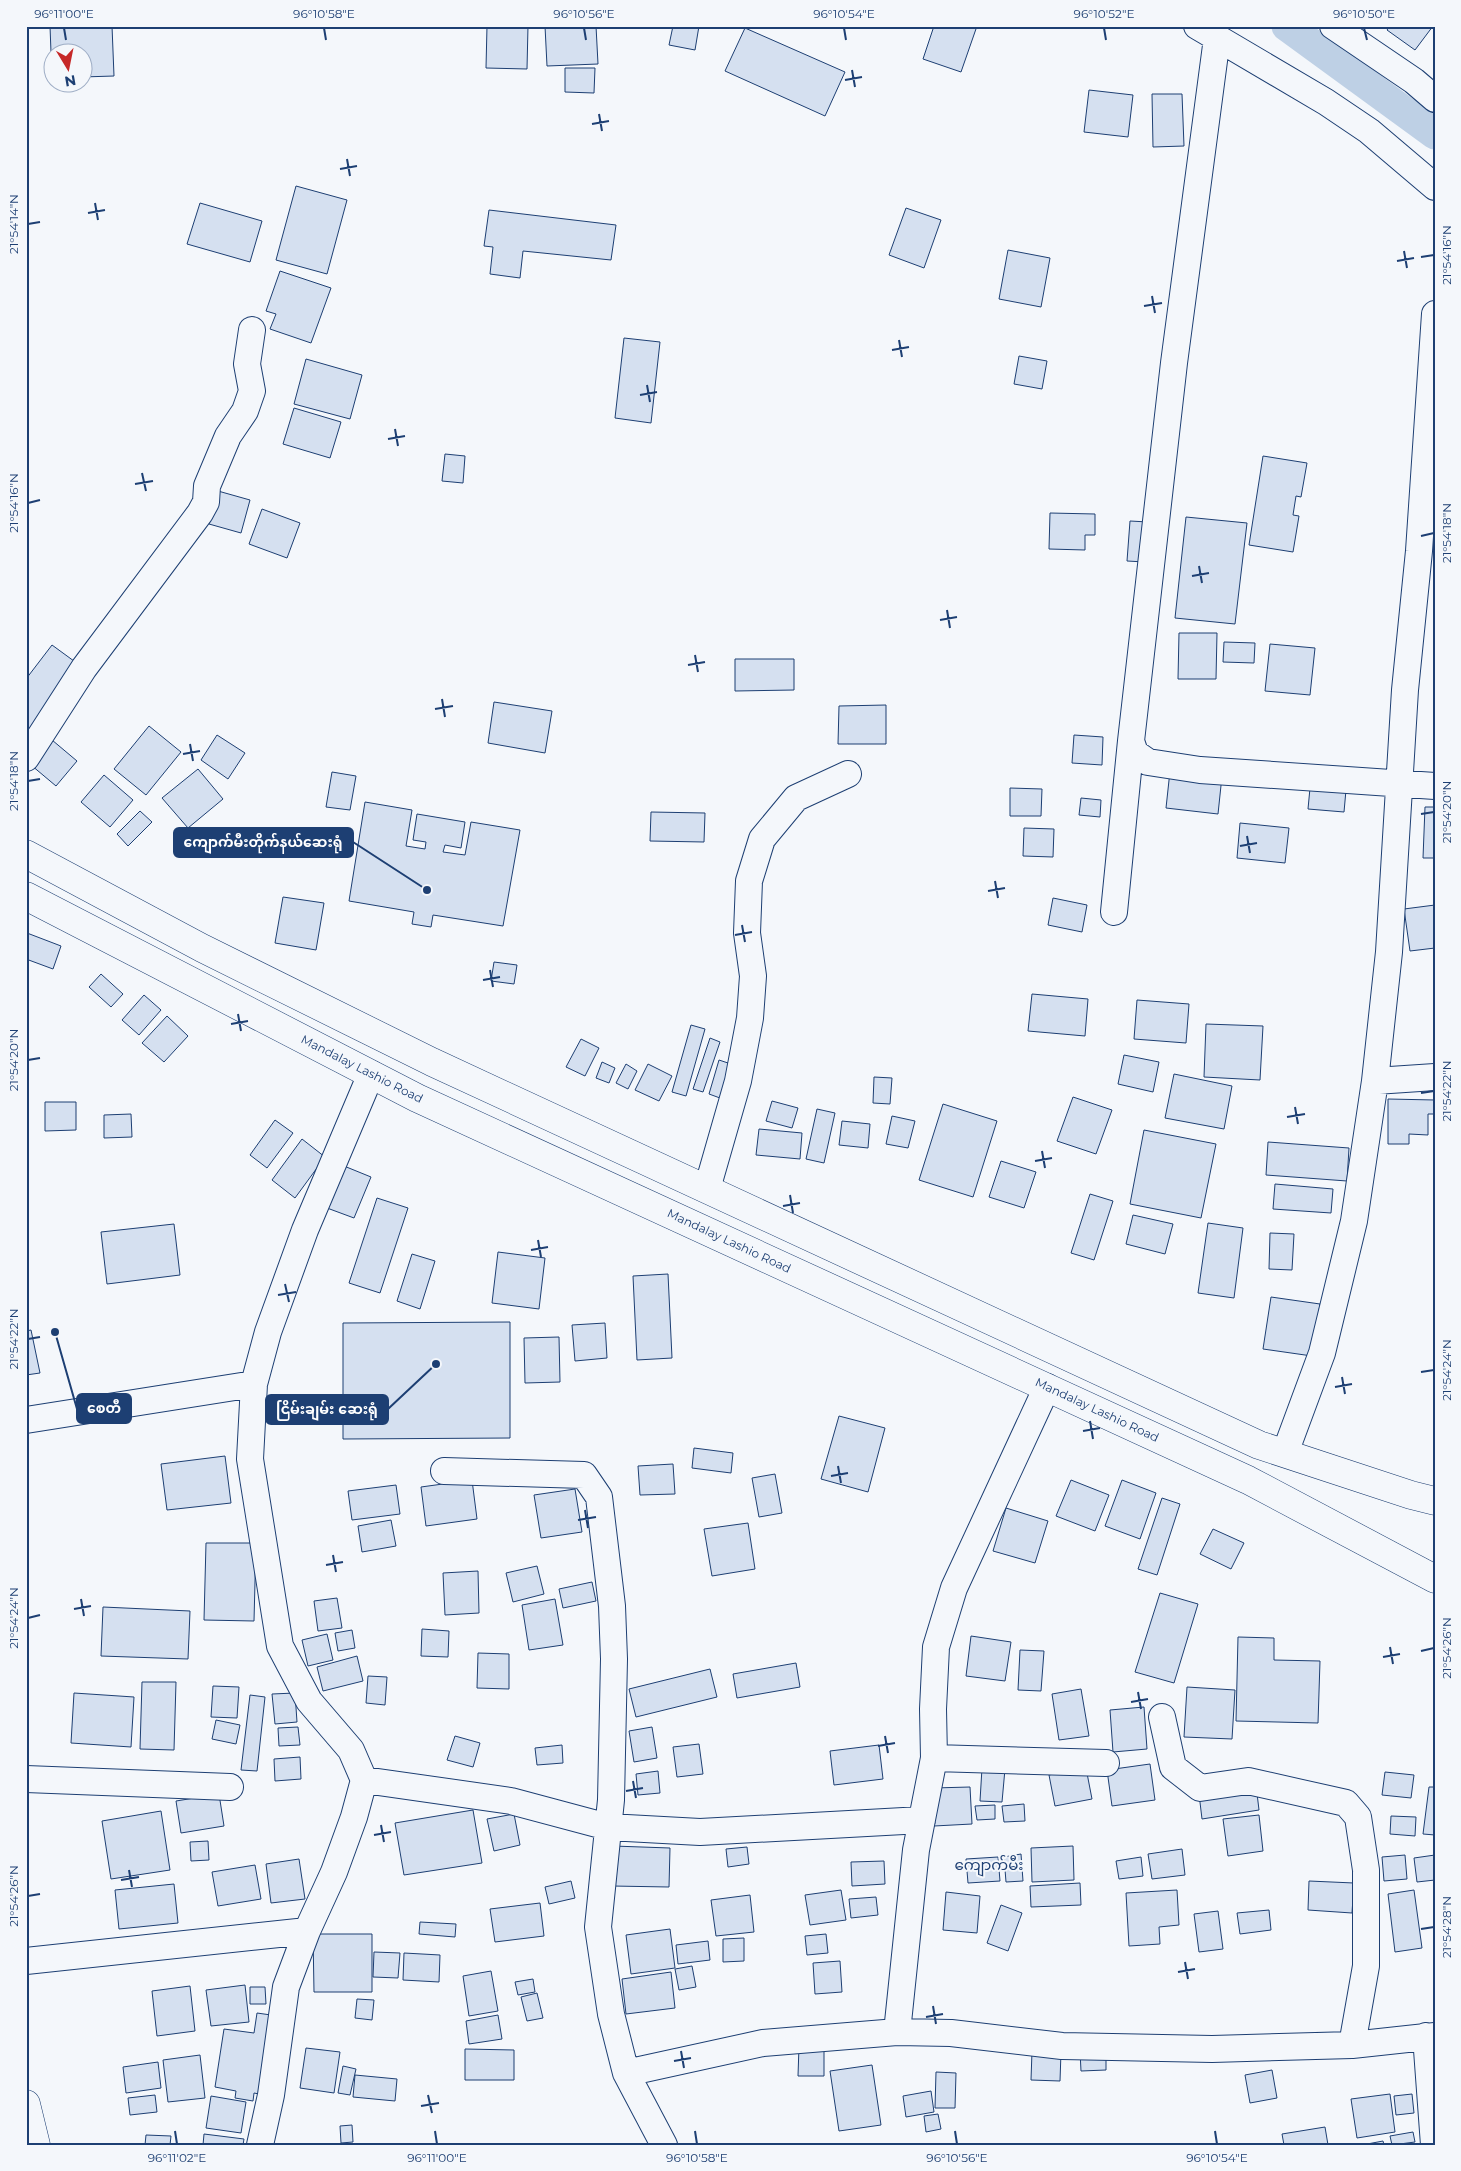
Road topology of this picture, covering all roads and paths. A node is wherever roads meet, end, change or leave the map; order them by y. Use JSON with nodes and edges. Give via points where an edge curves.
{"nodes":[{"id":1,"x":1333,"y":26,"type":"edge"},
{"id":2,"x":1207,"y":32,"type":"edge"},
{"id":3,"x":1435,"y":99,"type":"edge"},
{"id":4,"x":1435,"y":187,"type":"edge"},
{"id":5,"x":1435,"y":314,"type":"edge"},
{"id":6,"x":252,"y":330,"type":"dead end"},
{"id":7,"x":1130,"y":741,"type":"junction"},
{"id":8,"x":26,"y":758,"type":"edge"},
{"id":9,"x":848,"y":774,"type":"dead end"},
{"id":10,"x":1399,"y":784,"type":"junction"},
{"id":11,"x":1435,"y":786,"type":"edge"},
{"id":12,"x":26,"y":854,"type":"edge"},
{"id":13,"x":26,"y":896,"type":"edge"},
{"id":14,"x":1114,"y":912,"type":"dead end"},
{"id":15,"x":371,"y":1074,"type":"junction"},
{"id":16,"x":1435,"y":1077,"type":"edge"},
{"id":17,"x":1375,"y":1081,"type":"junction"},
{"id":18,"x":707,"y":1189,"type":"junction"},
{"id":19,"x":254,"y":1384,"type":"junction"},
{"id":20,"x":1047,"y":1387,"type":"junction"},
{"id":21,"x":26,"y":1420,"type":"edge"},
{"id":22,"x":1285,"y":1453,"type":"junction"},
{"id":23,"x":444,"y":1471,"type":"dead end"},
{"id":24,"x":1435,"y":1501,"type":"edge"},
{"id":25,"x":1435,"y":1579,"type":"edge"},
{"id":26,"x":1162,"y":1717,"type":"dead end"},
{"id":27,"x":934,"y":1758,"type":"junction"},
{"id":28,"x":1106,"y":1763,"type":"dead end"},
{"id":29,"x":26,"y":1779,"type":"edge"},
{"id":30,"x":364,"y":1780,"type":"junction"},
{"id":31,"x":230,"y":1787,"type":"dead end"},
{"id":32,"x":922,"y":1820,"type":"junction"},
{"id":33,"x":608,"y":1828,"type":"junction"},
{"id":34,"x":306,"y":1931,"type":"junction"},
{"id":35,"x":26,"y":1961,"type":"edge"},
{"id":36,"x":897,"y":2032,"type":"junction"},
{"id":37,"x":1430,"y":2036,"type":"edge"},
{"id":38,"x":1352,"y":2045,"type":"junction"},
{"id":39,"x":626,"y":2073,"type":"junction"},
{"id":40,"x":26,"y":2104,"type":"edge"},
{"id":41,"x":36,"y":2145,"type":"edge"},
{"id":42,"x":260,"y":2145,"type":"edge"},
{"id":43,"x":664,"y":2145,"type":"edge"},
{"id":44,"x":1434,"y":2145,"type":"edge"}],
"edges":[{"from":1,"to":3,"type":"street"},
{"from":2,"to":4,"type":"street","via":[[1369,131]]},
{"from":2,"to":7,"type":"street","via":[[1174,364]]},
{"from":5,"to":10,"type":"street"},
{"from":6,"to":8,"type":"street","via":[[248,364],[252,391],[207,486],[206,502],[84,668]]},
{"from":7,"to":10,"type":"street","via":[[1135,753],[1148,762],[1200,770]]},
{"from":7,"to":14,"type":"street"},
{"from":9,"to":18,"type":"street","via":[[796,798],[762,840],[749,881],[747,933],[753,976],[750,1018],[738,1081]]},
{"from":10,"to":11,"type":"street"},
{"from":10,"to":17,"type":"street","via":[[1389,952]]},
{"from":12,"to":18,"type":"main road","via":[[211,953],[432,1062]]},
{"from":13,"to":15,"type":"main road","name":"Mandalay Lashio Road"},
{"from":15,"to":19,"type":"street","via":[[306,1230],[268,1332]]},
{"from":15,"to":20,"type":"main road","name":"Mandalay Lashio Road"},
{"from":16,"to":17,"type":"street"},
{"from":17,"to":22,"type":"street","via":[[1354,1221],[1322,1353]]},
{"from":18,"to":22,"type":"main road","via":[[1259,1445]]},
{"from":19,"to":21,"type":"street"},
{"from":19,"to":30,"type":"street","via":[[250,1459],[280,1646],[308,1701],[351,1750]]},
{"from":20,"to":25,"type":"main road","name":"Mandalay Lashio Road","via":[[1248,1480]]},
{"from":20,"to":27,"type":"street","via":[[954,1588],[936,1647]]},
{"from":22,"to":24,"type":"main road"},
{"from":23,"to":33,"type":"street","via":[[584,1475],[599,1497],[612,1606],[614,1659]]},
{"from":26,"to":38,"type":"street","via":[[1173,1767],[1200,1788],[1248,1781],[1346,1803],[1358,1817],[1366,1870],[1366,1966]]},
{"from":27,"to":28,"type":"street"},
{"from":27,"to":32,"type":"street"},
{"from":29,"to":31,"type":"street"},
{"from":30,"to":33,"type":"street","via":[[511,1802]]},
{"from":30,"to":34,"type":"street","via":[[334,1872]]},
{"from":32,"to":33,"type":"street","via":[[700,1832]]},
{"from":32,"to":36,"type":"street"},
{"from":33,"to":39,"type":"street","via":[[598,1927],[611,2014]]},
{"from":34,"to":35,"type":"street"},
{"from":34,"to":42,"type":"street","via":[[286,1987],[271,2094]]},
{"from":36,"to":38,"type":"street","via":[[951,2033],[1062,2046],[1212,2048]]},
{"from":36,"to":39,"type":"street","via":[[763,2043]]},
{"from":37,"to":38,"type":"street"},
{"from":37,"to":44,"type":"street"},
{"from":39,"to":43,"type":"street"},
{"from":40,"to":41,"type":"main road"}]}
